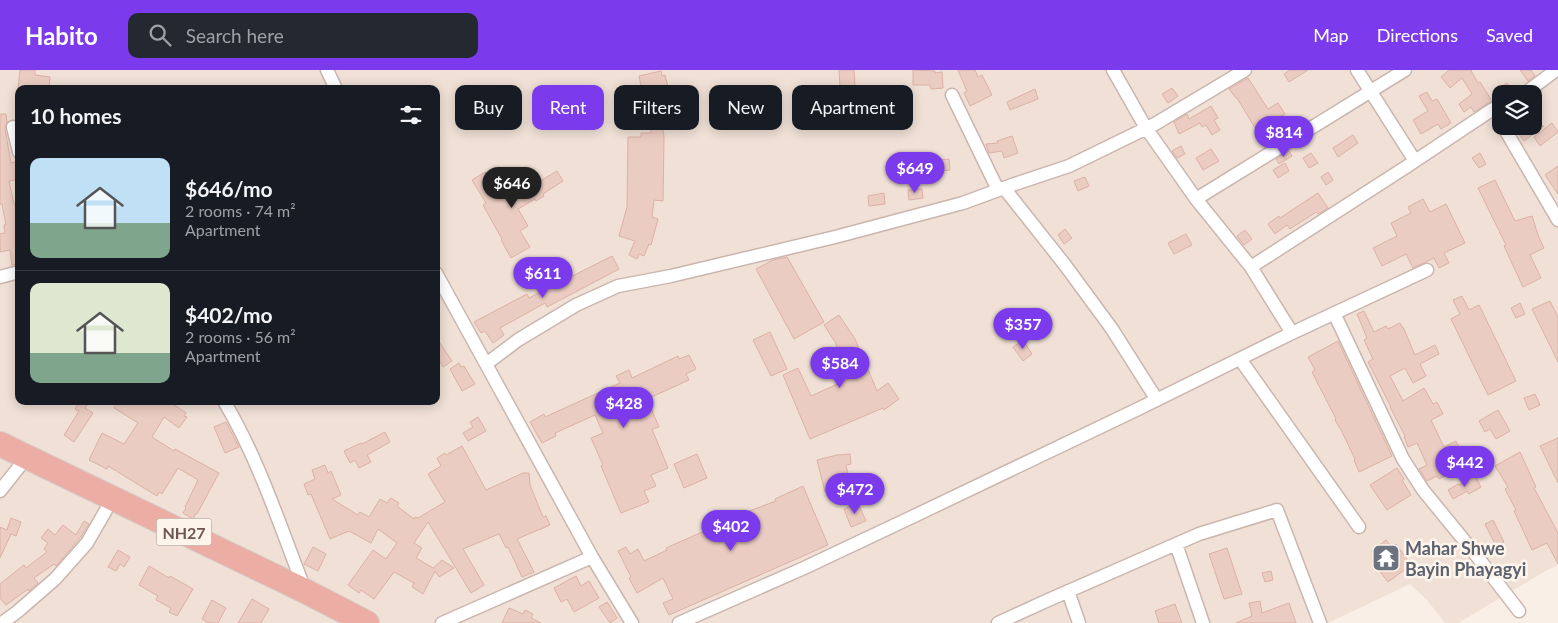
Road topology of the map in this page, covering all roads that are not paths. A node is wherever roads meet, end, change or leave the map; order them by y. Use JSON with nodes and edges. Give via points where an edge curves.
{"nodes":[{"id":1,"x":327,"y":70,"type":"edge"},
{"id":2,"x":1113,"y":70,"type":"edge"},
{"id":3,"x":1245,"y":70,"type":"edge"},
{"id":4,"x":1357,"y":70,"type":"edge"},
{"id":5,"x":1405,"y":70,"type":"edge"},
{"id":6,"x":1556,"y":70,"type":"edge"},
{"id":7,"x":334,"y":85,"type":"edge"},
{"id":8,"x":1536,"y":85,"type":"edge"},
{"id":9,"x":1370,"y":92,"type":"junction"},
{"id":10,"x":952,"y":95,"type":"dead end"},
{"id":11,"x":1492,"y":111,"type":"edge"},
{"id":12,"x":10,"y":127,"type":"edge"},
{"id":13,"x":1146,"y":128,"type":"junction"},
{"id":14,"x":1509,"y":135,"type":"edge"},
{"id":15,"x":15,"y":141,"type":"edge"},
{"id":16,"x":1415,"y":161,"type":"junction"},
{"id":17,"x":1001,"y":189,"type":"junction"},
{"id":18,"x":1196,"y":199,"type":"junction"},
{"id":19,"x":1553,"y":201,"type":"edge"},
{"id":20,"x":1558,"y":220,"type":"edge"},
{"id":21,"x":1251,"y":267,"type":"junction"},
{"id":22,"x":1427,"y":270,"type":"dead end"},
{"id":23,"x":15,"y":273,"type":"edge"},
{"id":24,"x":0,"y":276,"type":"edge"},
{"id":25,"x":440,"y":280,"type":"edge"},
{"id":26,"x":1334,"y":313,"type":"junction"},
{"id":27,"x":1292,"y":333,"type":"junction"},
{"id":28,"x":1240,"y":359,"type":"junction"},
{"id":29,"x":486,"y":364,"type":"junction"},
{"id":30,"x":1157,"y":400,"type":"junction"},
{"id":31,"x":226,"y":405,"type":"edge"},
{"id":32,"x":0,"y":444,"type":"edge"},
{"id":33,"x":27,"y":456,"type":"junction"},
{"id":34,"x":0,"y":491,"type":"edge"},
{"id":35,"x":113,"y":498,"type":"junction"},
{"id":36,"x":1359,"y":527,"type":"dead end"},
{"id":37,"x":1176,"y":544,"type":"junction"},
{"id":38,"x":592,"y":557,"type":"junction"},
{"id":39,"x":305,"y":591,"type":"junction"},
{"id":40,"x":1068,"y":591,"type":"junction"},
{"id":41,"x":1519,"y":611,"type":"dead end"},
{"id":42,"x":2,"y":623,"type":"edge"},
{"id":43,"x":367,"y":623,"type":"edge"},
{"id":44,"x":442,"y":623,"type":"edge"},
{"id":45,"x":632,"y":623,"type":"edge"},
{"id":46,"x":678,"y":623,"type":"edge"},
{"id":47,"x":998,"y":623,"type":"edge"},
{"id":48,"x":1079,"y":623,"type":"edge"},
{"id":49,"x":1203,"y":623,"type":"edge"},
{"id":50,"x":1320,"y":623,"type":"edge"}],
"edges":[{"from":1,"to":7,"type":"street"},
{"from":2,"to":13,"type":"street"},
{"from":3,"to":13,"type":"street"},
{"from":4,"to":9,"type":"street"},
{"from":5,"to":9,"type":"street"},
{"from":6,"to":8,"type":"street"},
{"from":9,"to":16,"type":"street"},
{"from":9,"to":18,"type":"street"},
{"from":10,"to":17,"type":"street"},
{"from":11,"to":16,"type":"street"},
{"from":12,"to":15,"type":"street"},
{"from":13,"to":17,"type":"street","via":[[1069,166]]},
{"from":13,"to":18,"type":"street"},
{"from":14,"to":19,"type":"street"},
{"from":16,"to":21,"type":"street"},
{"from":17,"to":29,"type":"street","via":[[964,203],[835,237],[618,286],[576,305],[518,340]]},
{"from":17,"to":30,"type":"street","via":[[1065,265],[1112,329]]},
{"from":18,"to":21,"type":"street"},
{"from":19,"to":20,"type":"street"},
{"from":21,"to":27,"type":"street"},
{"from":22,"to":26,"type":"street"},
{"from":23,"to":24,"type":"street"},
{"from":25,"to":29,"type":"street"},
{"from":26,"to":27,"type":"street"},
{"from":26,"to":41,"type":"street","via":[[1403,459],[1423,490]]},
{"from":27,"to":28,"type":"street"},
{"from":28,"to":30,"type":"street"},
{"from":28,"to":36,"type":"street"},
{"from":29,"to":38,"type":"street"},
{"from":30,"to":46,"type":"street","via":[[804,568]]},
{"from":31,"to":39,"type":"street","via":[[267,491]]},
{"from":32,"to":33,"type":"highway","number":"NH27"},
{"from":33,"to":34,"type":"street"},
{"from":33,"to":35,"type":"highway","number":"NH27"},
{"from":35,"to":39,"type":"highway","number":"NH27"},
{"from":35,"to":42,"type":"street","via":[[87,543],[55,579]]},
{"from":37,"to":40,"type":"street"},
{"from":37,"to":49,"type":"street"},
{"from":37,"to":50,"type":"street","via":[[1277,510]]},
{"from":38,"to":44,"type":"street"},
{"from":38,"to":45,"type":"street"},
{"from":39,"to":43,"type":"highway","number":"NH27"},
{"from":40,"to":47,"type":"street"},
{"from":40,"to":48,"type":"street"}]}
